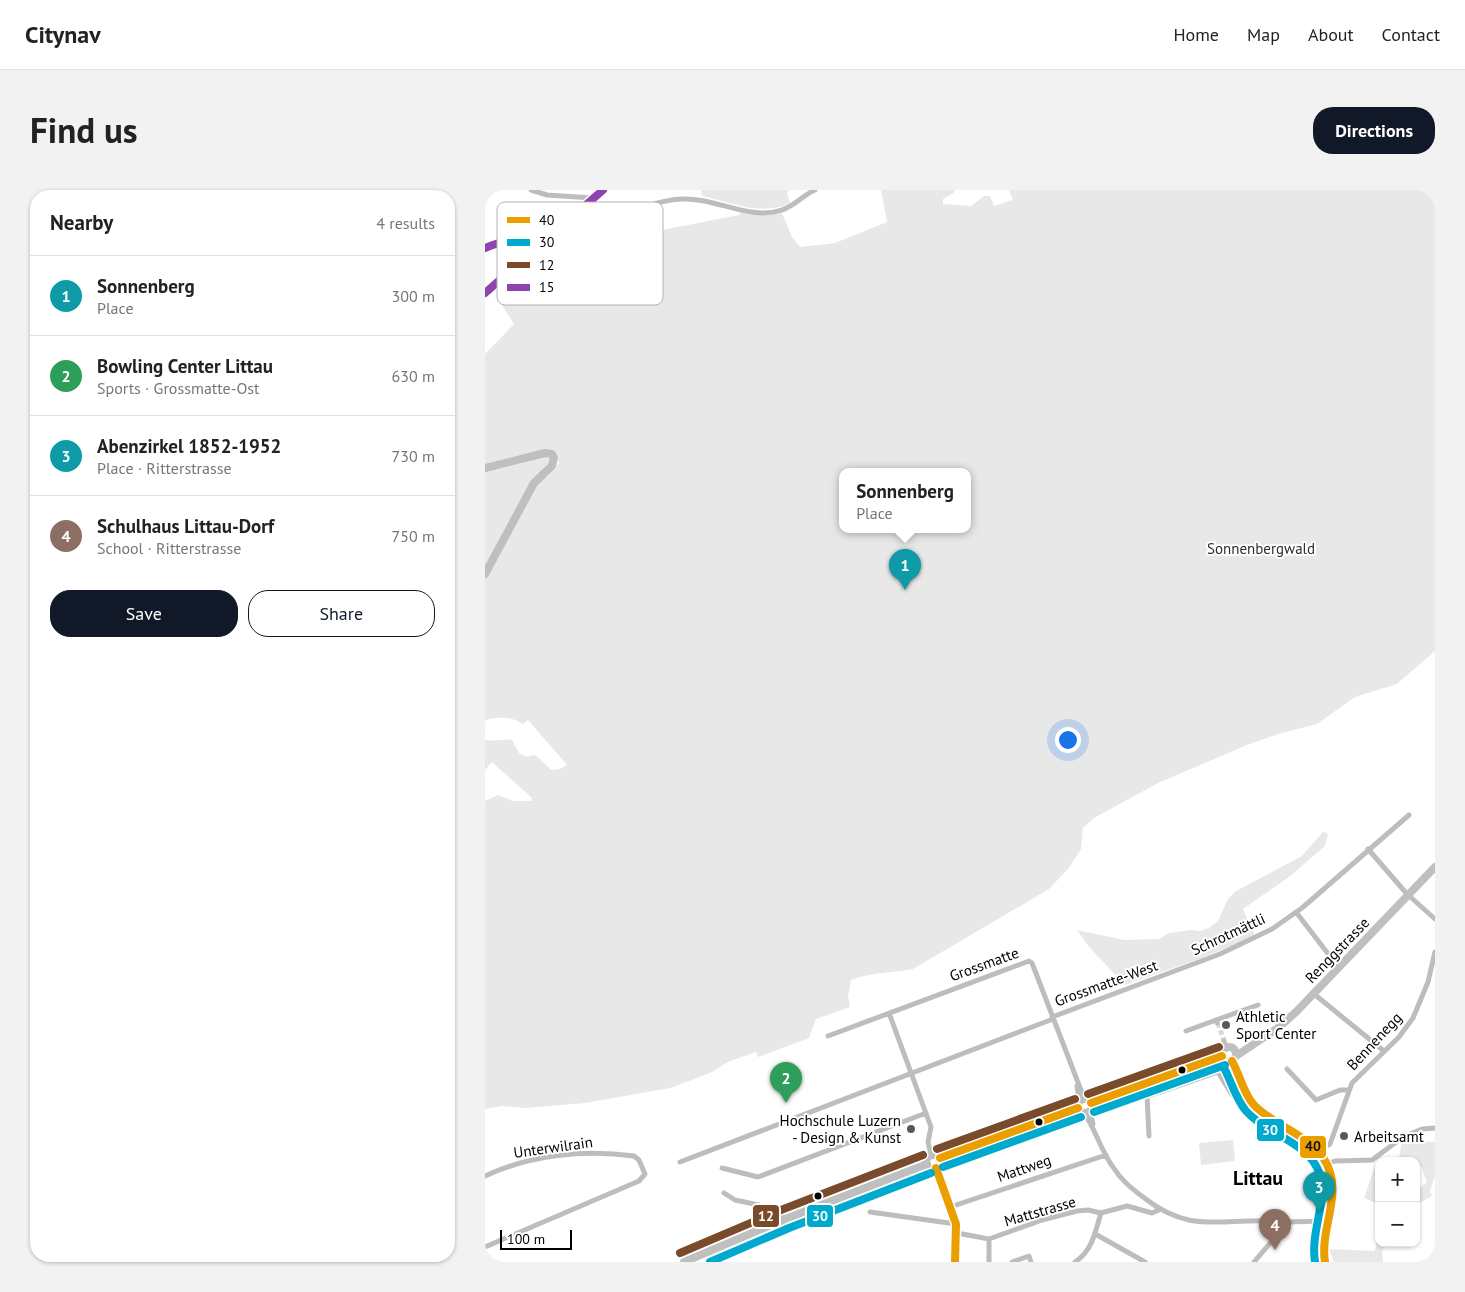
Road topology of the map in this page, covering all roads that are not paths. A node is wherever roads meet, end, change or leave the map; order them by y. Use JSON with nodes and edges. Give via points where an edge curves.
{"nodes":[{"id":1,"x":531,"y":190,"type":"edge"},
{"id":2,"x":603,"y":190,"type":"edge"},
{"id":3,"x":815,"y":190,"type":"edge"},
{"id":4,"x":592,"y":198,"type":"junction"},
{"id":5,"x":587,"y":202,"type":"edge"},
{"id":6,"x":663,"y":203,"type":"edge"},
{"id":7,"x":497,"y":243,"type":"edge"},
{"id":8,"x":485,"y":248,"type":"edge"},
{"id":9,"x":497,"y":282,"type":"edge"},
{"id":10,"x":485,"y":293,"type":"edge"},
{"id":11,"x":485,"y":468,"type":"edge"},
{"id":12,"x":485,"y":574,"type":"edge"},
{"id":13,"x":1409,"y":815,"type":"dead end"},
{"id":14,"x":1368,"y":850,"type":"junction"},
{"id":15,"x":1435,"y":867,"type":"edge"},
{"id":16,"x":1409,"y":896,"type":"junction"},
{"id":17,"x":1296,"y":912,"type":"junction"},
{"id":18,"x":1435,"y":919,"type":"edge"},
{"id":19,"x":1435,"y":952,"type":"edge"},
{"id":20,"x":1339,"y":968,"type":"junction"},
{"id":21,"x":1169,"y":974,"type":"joint"},
{"id":22,"x":1314,"y":994,"type":"junction"},
{"id":23,"x":1258,"y":1005,"type":"dead end"},
{"id":24,"x":889,"y":1013,"type":"junction"},
{"id":25,"x":1052,"y":1018,"type":"junction"},
{"id":26,"x":1186,"y":1031,"type":"dead end"},
{"id":27,"x":828,"y":1036,"type":"dead end"},
{"id":28,"x":1252,"y":1043,"type":"junction"},
{"id":29,"x":1227,"y":1045,"type":"junction"},
{"id":30,"x":1384,"y":1050,"type":"junction"},
{"id":31,"x":1222,"y":1056,"type":"junction"},
{"id":32,"x":1234,"y":1058,"type":"junction"},
{"id":33,"x":1287,"y":1069,"type":"dead end"},
{"id":34,"x":911,"y":1072,"type":"junction"},
{"id":35,"x":1137,"y":1086,"type":"junction"},
{"id":36,"x":1349,"y":1090,"type":"junction"},
{"id":37,"x":1245,"y":1092,"type":"junction"},
{"id":38,"x":1147,"y":1095,"type":"junction"},
{"id":39,"x":1085,"y":1106,"type":"junction"},
{"id":40,"x":926,"y":1113,"type":"junction"},
{"id":41,"x":1435,"y":1128,"type":"edge"},
{"id":42,"x":1149,"y":1136,"type":"dead end"},
{"id":43,"x":1318,"y":1151,"type":"junction"},
{"id":44,"x":931,"y":1155,"type":"junction"},
{"id":45,"x":1106,"y":1155,"type":"junction"},
{"id":46,"x":940,"y":1158,"type":"junction"},
{"id":47,"x":680,"y":1162,"type":"dead end"},
{"id":48,"x":927,"y":1164,"type":"junction"},
{"id":49,"x":1327,"y":1164,"type":"junction"},
{"id":50,"x":722,"y":1168,"type":"dead end"},
{"id":51,"x":936,"y":1168,"type":"junction"},
{"id":52,"x":485,"y":1176,"type":"edge"},
{"id":53,"x":724,"y":1193,"type":"dead end"},
{"id":54,"x":951,"y":1207,"type":"junction"},
{"id":55,"x":1159,"y":1210,"type":"junction"},
{"id":56,"x":870,"y":1212,"type":"dead end"},
{"id":57,"x":1101,"y":1213,"type":"junction"},
{"id":58,"x":785,"y":1219,"type":"junction"},
{"id":59,"x":1326,"y":1220,"type":"junction"},
{"id":60,"x":1287,"y":1222,"type":"junction"},
{"id":61,"x":1278,"y":1225,"type":"junction"},
{"id":62,"x":957,"y":1228,"type":"junction"},
{"id":63,"x":1097,"y":1235,"type":"junction"},
{"id":64,"x":989,"y":1239,"type":"junction"},
{"id":65,"x":485,"y":1247,"type":"edge"},
{"id":66,"x":1135,"y":1260,"type":"edge"},
{"id":67,"x":684,"y":1262,"type":"edge"},
{"id":68,"x":955,"y":1262,"type":"edge"},
{"id":69,"x":989,"y":1262,"type":"edge"},
{"id":70,"x":1012,"y":1262,"type":"edge"},
{"id":71,"x":1031,"y":1262,"type":"edge"},
{"id":72,"x":1075,"y":1262,"type":"edge"},
{"id":73,"x":1145,"y":1262,"type":"edge"},
{"id":74,"x":1254,"y":1262,"type":"edge"},
{"id":75,"x":1325,"y":1262,"type":"edge"}],
"edges":[{"from":1,"to":4,"type":"street","via":[[547,195]]},
{"from":2,"to":4,"type":"main road"},
{"from":3,"to":6,"type":"street","via":[[791,206],[774,212],[756,212],[708,201],[681,199]]},
{"from":4,"to":5,"type":"main road"},
{"from":7,"to":8,"type":"street"},
{"from":9,"to":10,"type":"main road"},
{"from":11,"to":12,"type":"main road","via":[[545,453],[552,454],[554,458],[552,466],[534,483]]},
{"from":13,"to":14,"type":"street","name":"Schrotmättli"},
{"from":14,"to":16,"type":"street"},
{"from":14,"to":17,"type":"street","name":"Schrotmättli"},
{"from":15,"to":16,"type":"main road","name":"Renggstrasse"},
{"from":16,"to":18,"type":"street"},
{"from":16,"to":20,"type":"main road","name":"Renggstrasse"},
{"from":17,"to":20,"type":"street"},
{"from":17,"to":21,"type":"street","name":"Schrotmättli","via":[[1247,942]]},
{"from":19,"to":30,"type":"street","name":"Bennenegg","via":[[1428,982],[1413,1018],[1403,1034]]},
{"from":20,"to":22,"type":"main road","name":"Renggstrasse"},
{"from":21,"to":25,"type":"street","name":"Grossmatte-West"},
{"from":22,"to":28,"type":"main road","name":"Renggstrasse","via":[[1281,1025]]},
{"from":22,"to":30,"type":"street"},
{"from":23,"to":26,"type":"street"},
{"from":24,"to":25,"type":"street","name":"Grossmatte","via":[[1026,960],[1032,963]]},
{"from":24,"to":27,"type":"street","name":"Grossmatte"},
{"from":24,"to":34,"type":"street"},
{"from":25,"to":34,"type":"street"},
{"from":25,"to":39,"type":"street","name":"Grossmatte"},
{"from":28,"to":29,"type":"main road","name":"Renggstrasse"},
{"from":28,"to":32,"type":"main road","name":"Renggstrasse"},
{"from":29,"to":31,"type":"main road"},
{"from":29,"to":32,"type":"main road","via":[[1236,1050]]},
{"from":30,"to":36,"type":"street","name":"Bennenegg"},
{"from":31,"to":32,"type":"main road","via":[[1225,1060]]},
{"from":31,"to":35,"type":"main road"},
{"from":32,"to":37,"type":"main road"},
{"from":33,"to":36,"type":"street","name":"Bennenegg","via":[[1316,1100],[1340,1090]]},
{"from":34,"to":40,"type":"street"},
{"from":34,"to":47,"type":"street"},
{"from":35,"to":38,"type":"street","via":[[1140,1093]]},
{"from":35,"to":39,"type":"main road"},
{"from":36,"to":43,"type":"street","name":"Bennenegg","via":[[1330,1144]]},
{"from":37,"to":38,"type":"street","via":[[1232,1095],[1218,1072]]},
{"from":37,"to":43,"type":"main road","via":[[1265,1115]]},
{"from":38,"to":42,"type":"street"},
{"from":39,"to":45,"type":"street","name":"Grossmatte"},
{"from":39,"to":46,"type":"main road"},
{"from":40,"to":44,"type":"street","via":[[931,1127],[928,1142]]},
{"from":40,"to":50,"type":"street","via":[[758,1177]]},
{"from":41,"to":49,"type":"street","via":[[1422,1129],[1403,1137],[1372,1160]]},
{"from":43,"to":49,"type":"main road"},
{"from":44,"to":46,"type":"main road"},
{"from":44,"to":48,"type":"main road"},
{"from":45,"to":54,"type":"street","name":"Mattweg"},
{"from":45,"to":55,"type":"street","name":"Grossmatte","via":[[1127,1185]]},
{"from":46,"to":51,"type":"main road","via":[[940,1165]]},
{"from":48,"to":51,"type":"main road"},
{"from":48,"to":58,"type":"main road"},
{"from":49,"to":59,"type":"main road","via":[[1332,1190]]},
{"from":51,"to":54,"type":"main road"},
{"from":52,"to":65,"type":"street","name":"Unterwilrain","via":[[522,1162],[591,1153],[634,1156],[645,1174],[639,1180]]},
{"from":53,"to":58,"type":"street","via":[[735,1200],[778,1209]]},
{"from":54,"to":62,"type":"main road"},
{"from":55,"to":57,"type":"street","name":"Mattstrasse","via":[[1152,1213],[1127,1206]]},
{"from":55,"to":61,"type":"street","via":[[1189,1221]]},
{"from":56,"to":62,"type":"street","name":"Mattstrasse"},
{"from":57,"to":63,"type":"street"},
{"from":57,"to":64,"type":"street","name":"Mattstrasse","via":[[1077,1211]]},
{"from":58,"to":67,"type":"main road"},
{"from":59,"to":60,"type":"street"},
{"from":59,"to":75,"type":"main road"},
{"from":60,"to":61,"type":"street"},
{"from":60,"to":61,"type":"street","via":[[1280,1216]]},
{"from":61,"to":74,"type":"street","via":[[1277,1234]]},
{"from":62,"to":64,"type":"street","name":"Mattstrasse"},
{"from":62,"to":68,"type":"main road"},
{"from":63,"to":66,"type":"street"},
{"from":63,"to":72,"type":"street"},
{"from":64,"to":69,"type":"street"},
{"from":66,"to":73,"type":"street"},
{"from":70,"to":71,"type":"street","via":[[1029,1256]]}]}
